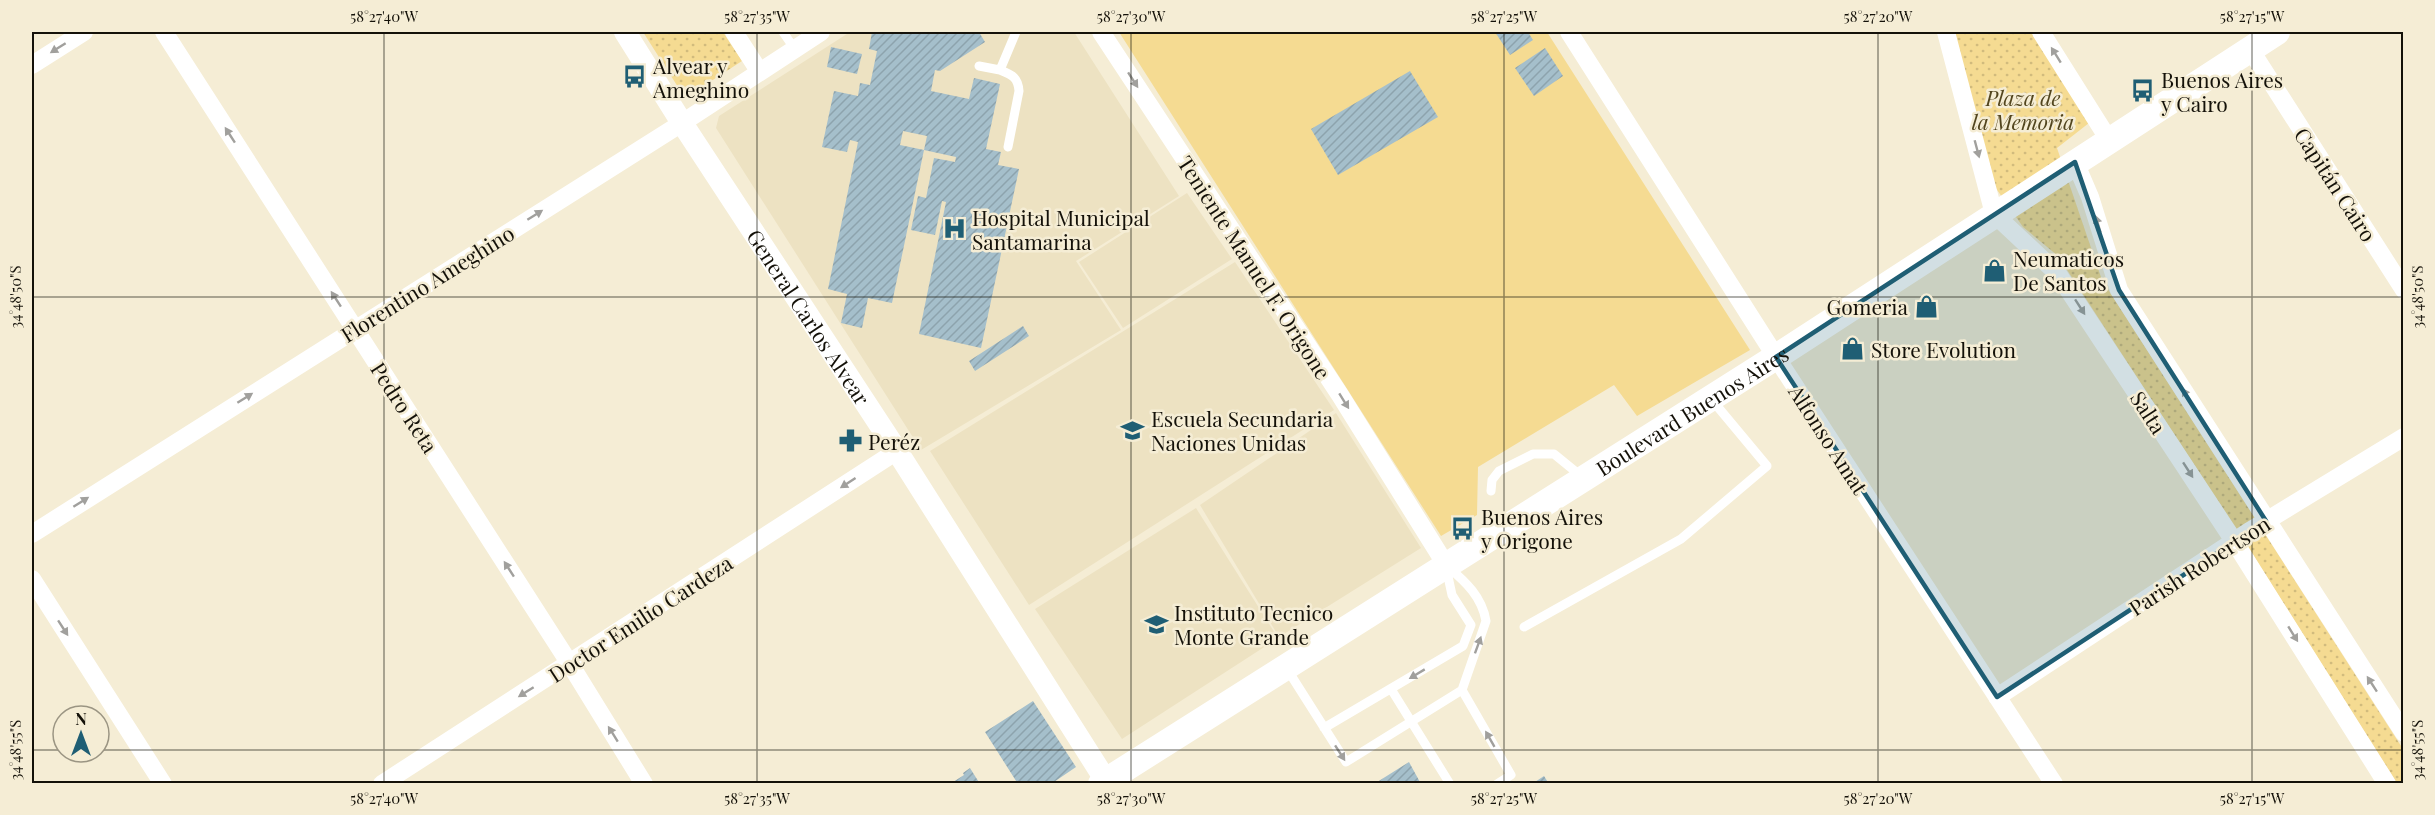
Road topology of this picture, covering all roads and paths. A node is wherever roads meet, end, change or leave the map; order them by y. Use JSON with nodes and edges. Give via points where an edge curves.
{"nodes":[{"id":1,"x":84,"y":32,"type":"edge"},
{"id":2,"x":164,"y":32,"type":"edge"},
{"id":3,"x":625,"y":32,"type":"edge"},
{"id":4,"x":734,"y":32,"type":"edge"},
{"id":5,"x":783,"y":32,"type":"edge"},
{"id":6,"x":821,"y":32,"type":"edge"},
{"id":7,"x":1016,"y":32,"type":"edge"},
{"id":8,"x":1101,"y":32,"type":"edge"},
{"id":9,"x":1569,"y":32,"type":"edge"},
{"id":10,"x":1946,"y":32,"type":"edge"},
{"id":11,"x":2042,"y":32,"type":"edge"},
{"id":12,"x":2277,"y":32,"type":"edge"},
{"id":13,"x":794,"y":48,"type":"junction"},
{"id":14,"x":2250,"y":49,"type":"junction"},
{"id":15,"x":32,"y":65,"type":"edge"},
{"id":16,"x":979,"y":66,"type":"dead end"},
{"id":17,"x":1000,"y":70,"type":"junction"},
{"id":18,"x":759,"y":71,"type":"junction"},
{"id":19,"x":682,"y":123,"type":"junction"},
{"id":20,"x":2109,"y":140,"type":"junction"},
{"id":21,"x":1008,"y":147,"type":"dead end"},
{"id":22,"x":2075,"y":162,"type":"junction"},
{"id":23,"x":1994,"y":214,"type":"junction"},
{"id":24,"x":2403,"y":290,"type":"edge"},
{"id":25,"x":355,"y":328,"type":"junction"},
{"id":26,"x":1776,"y":357,"type":"junction"},
{"id":27,"x":1711,"y":398,"type":"junction"},
{"id":28,"x":2403,"y":436,"type":"edge"},
{"id":29,"x":897,"y":451,"type":"junction"},
{"id":30,"x":1583,"y":478,"type":"junction"},
{"id":31,"x":1491,"y":491,"type":"dead end"},
{"id":32,"x":2266,"y":521,"type":"junction"},
{"id":33,"x":32,"y":534,"type":"edge"},
{"id":34,"x":2234,"y":541,"type":"junction"},
{"id":35,"x":1446,"y":565,"type":"junction"},
{"id":36,"x":32,"y":579,"type":"edge"},
{"id":37,"x":1524,"y":627,"type":"dead end"},
{"id":38,"x":570,"y":664,"type":"junction"},
{"id":39,"x":1286,"y":668,"type":"junction"},
{"id":40,"x":1391,"y":689,"type":"junction"},
{"id":41,"x":1462,"y":690,"type":"junction"},
{"id":42,"x":1997,"y":697,"type":"junction"},
{"id":43,"x":1411,"y":722,"type":"junction"},
{"id":44,"x":1324,"y":728,"type":"junction"},
{"id":45,"x":2403,"y":733,"type":"edge"},
{"id":46,"x":163,"y":783,"type":"edge"},
{"id":47,"x":382,"y":783,"type":"edge"},
{"id":48,"x":644,"y":783,"type":"edge"},
{"id":49,"x":1105,"y":783,"type":"edge"},
{"id":50,"x":1450,"y":783,"type":"edge"},
{"id":51,"x":1497,"y":783,"type":"edge"},
{"id":52,"x":2054,"y":783,"type":"edge"},
{"id":53,"x":2386,"y":783,"type":"edge"}],
"edges":[{"from":1,"to":15,"type":"street","one_way":true},
{"from":25,"to":2,"type":"street","name":"Pedro Reta","one_way":true},
{"from":3,"to":19,"type":"street","name":"General Carlos Alvear"},
{"from":4,"to":18,"type":"street"},
{"from":5,"to":13,"type":"lane"},
{"from":6,"to":13,"type":"street","name":"Florentino Ameghino"},
{"from":7,"to":17,"type":"lane"},
{"from":8,"to":35,"type":"street","name":"Teniente Manuel F. Origone","one_way":true,"via":[[1340,395]]},
{"from":9,"to":26,"type":"street","name":"Alfonso Amat"},
{"from":10,"to":23,"type":"street","one_way":true},
{"from":20,"to":11,"type":"street","one_way":true},
{"from":12,"to":14,"type":"main road","name":"Boulevard Buenos Aires"},
{"from":13,"to":18,"type":"street","name":"Florentino Ameghino"},
{"from":14,"to":20,"type":"main road","name":"Boulevard Buenos Aires"},
{"from":14,"to":24,"type":"street","name":"Capitán Cairo"},
{"from":16,"to":17,"type":"lane"},
{"from":17,"to":21,"type":"lane","via":[[1013,75],[1018,82]]},
{"from":18,"to":19,"type":"street","name":"Florentino Ameghino"},
{"from":25,"to":19,"type":"street","name":"Florentino Ameghino","one_way":true},
{"from":19,"to":29,"type":"street","name":"General Carlos Alvear"},
{"from":20,"to":22,"type":"main road","name":"Boulevard Buenos Aires"},
{"from":22,"to":23,"type":"main road","name":"Boulevard Buenos Aires"},
{"from":32,"to":22,"type":"street","name":"Salta","one_way":true,"via":[[2119,290]]},
{"from":23,"to":26,"type":"main road","name":"Boulevard Buenos Aires"},
{"from":23,"to":34,"type":"street","name":"Salta","one_way":true,"via":[[2058,274]]},
{"from":33,"to":25,"type":"street","name":"Florentino Ameghino","one_way":true},
{"from":38,"to":25,"type":"street","name":"Pedro Reta","one_way":true},
{"from":26,"to":27,"type":"main road","name":"Boulevard Buenos Aires"},
{"from":26,"to":42,"type":"street","name":"Alfonso Amat"},
{"from":27,"to":30,"type":"main road","name":"Boulevard Buenos Aires"},
{"from":27,"to":37,"type":"lane","via":[[1767,466],[1681,539]]},
{"from":28,"to":32,"type":"street","name":"Parish Robertson"},
{"from":29,"to":38,"type":"street","name":"Doctor Emilio Cardeza","one_way":true},
{"from":29,"to":49,"type":"street","name":"General Carlos Alvear"},
{"from":30,"to":31,"type":"lane","via":[[1554,454],[1533,453],[1499,471],[1492,480]]},
{"from":30,"to":35,"type":"main road","name":"Boulevard Buenos Aires"},
{"from":32,"to":34,"type":"street","name":"Parish Robertson"},
{"from":45,"to":32,"type":"street","name":"Salta","one_way":true},
{"from":34,"to":42,"type":"street","name":"Parish Robertson"},
{"from":34,"to":53,"type":"street","name":"Salta","one_way":true},
{"from":35,"to":39,"type":"main road","name":"Boulevard Buenos Aires"},
{"from":35,"to":40,"type":"lane","one_way":true,"via":[[1452,595],[1471,625],[1463,646]]},
{"from":41,"to":35,"type":"lane","one_way":true,"via":[[1486,621],[1485,613],[1469,585]]},
{"from":36,"to":46,"type":"street","one_way":true},
{"from":38,"to":47,"type":"street","name":"Doctor Emilio Cardeza","one_way":true},
{"from":48,"to":38,"type":"street","name":"Pedro Reta","one_way":true},
{"from":39,"to":44,"type":"lane"},
{"from":39,"to":49,"type":"main road","name":"Boulevard Buenos Aires"},
{"from":40,"to":43,"type":"lane"},
{"from":40,"to":44,"type":"lane"},
{"from":41,"to":43,"type":"lane"},
{"from":51,"to":41,"type":"lane","one_way":true,"via":[[1511,775]]},
{"from":42,"to":52,"type":"street","name":"Alfonso Amat"},
{"from":44,"to":43,"type":"lane","one_way":true,"via":[[1346,762]]},
{"from":43,"to":50,"type":"lane"}]}
